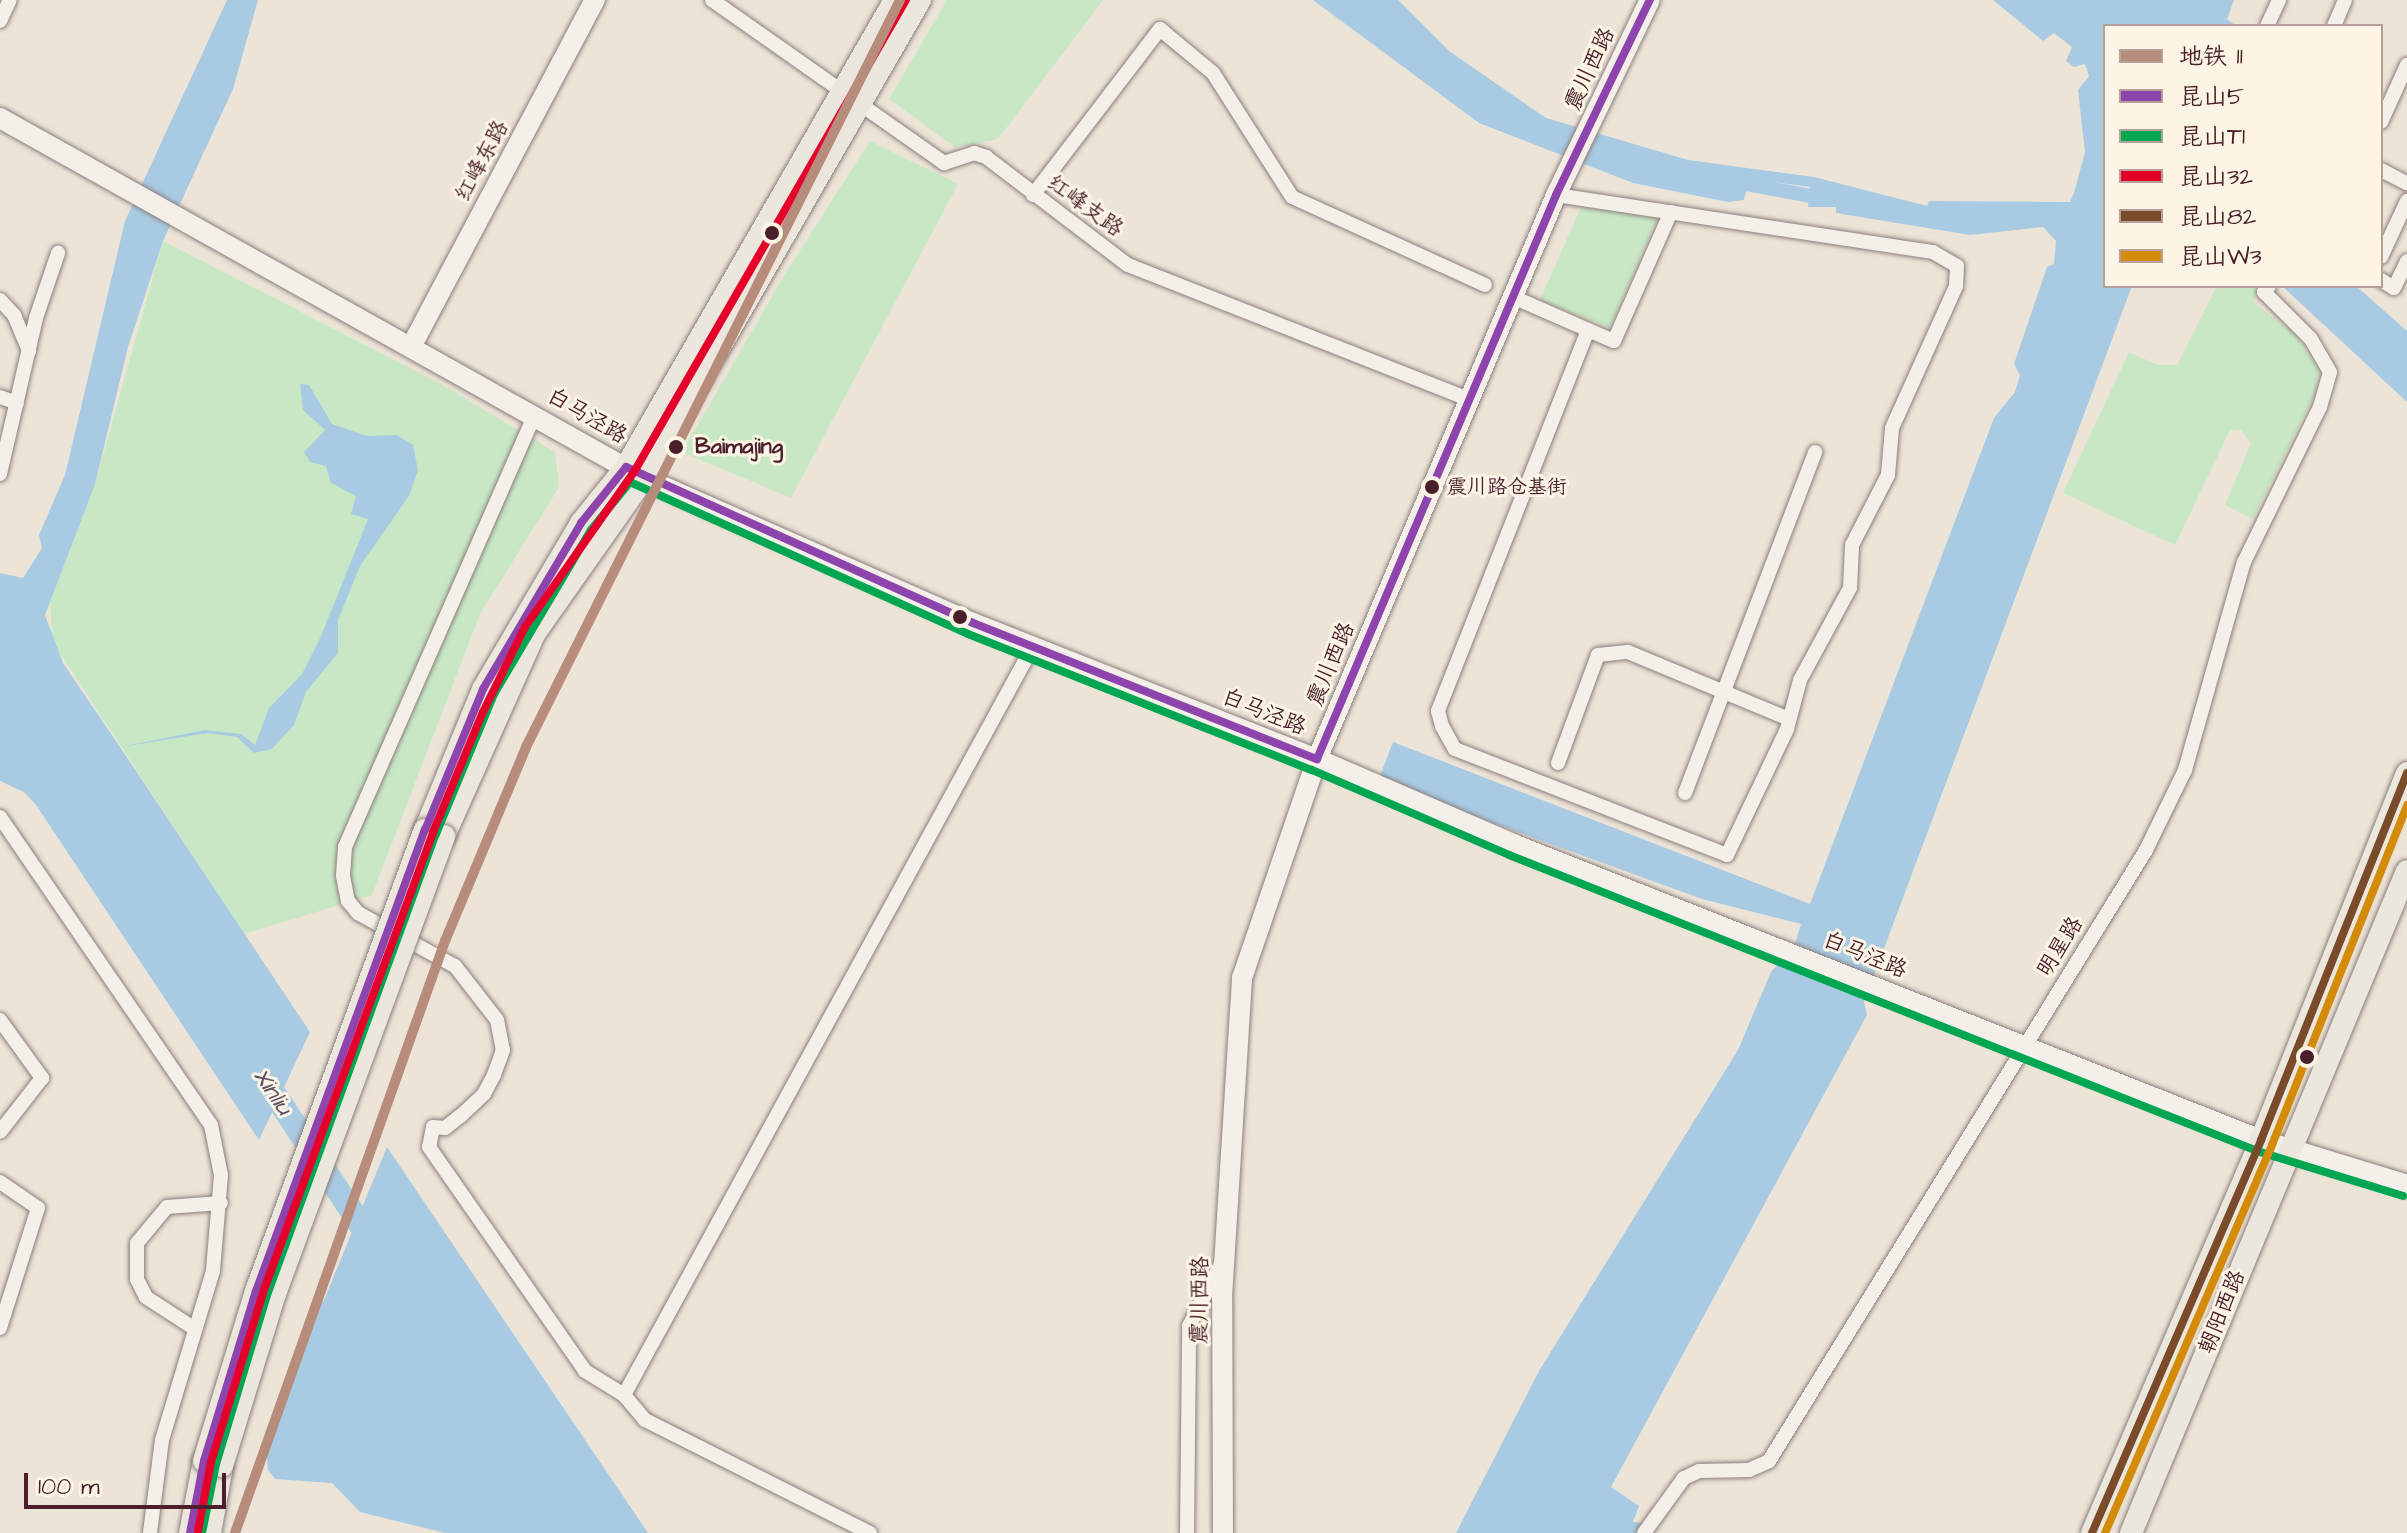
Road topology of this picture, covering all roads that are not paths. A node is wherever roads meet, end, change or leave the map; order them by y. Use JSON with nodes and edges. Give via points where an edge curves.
{"nodes":[{"id":1,"x":10,"y":0,"type":"edge"},
{"id":2,"x":595,"y":0,"type":"edge"},
{"id":3,"x":712,"y":0,"type":"edge"},
{"id":4,"x":895,"y":0,"type":"edge"},
{"id":5,"x":920,"y":0,"type":"edge"},
{"id":6,"x":1650,"y":0,"type":"edge"},
{"id":7,"x":2279,"y":0,"type":"edge"},
{"id":8,"x":2345,"y":0,"type":"edge"},
{"id":9,"x":0,"y":21,"type":"edge"},
{"id":10,"x":2268,"y":24,"type":"edge"},
{"id":11,"x":2335,"y":24,"type":"edge"},
{"id":12,"x":2407,"y":65,"type":"edge"},
{"id":13,"x":852,"y":96,"type":"junction"},
{"id":14,"x":0,"y":118,"type":"edge"},
{"id":15,"x":2383,"y":118,"type":"edge"},
{"id":16,"x":2383,"y":171,"type":"edge"},
{"id":17,"x":2407,"y":183,"type":"edge"},
{"id":18,"x":1033,"y":195,"type":"junction"},
{"id":19,"x":1556,"y":195,"type":"junction"},
{"id":20,"x":2407,"y":201,"type":"edge"},
{"id":21,"x":1671,"y":212,"type":"junction"},
{"id":22,"x":58,"y":253,"type":"dead end"},
{"id":23,"x":2383,"y":253,"type":"edge"},
{"id":24,"x":2407,"y":261,"type":"edge"},
{"id":25,"x":2383,"y":281,"type":"edge"},
{"id":26,"x":1485,"y":285,"type":"dead end"},
{"id":27,"x":2266,"y":289,"type":"edge"},
{"id":28,"x":1513,"y":297,"type":"junction"},
{"id":29,"x":0,"y":300,"type":"edge"},
{"id":30,"x":1588,"y":330,"type":"junction"},
{"id":31,"x":412,"y":345,"type":"junction"},
{"id":32,"x":29,"y":351,"type":"junction"},
{"id":33,"x":0,"y":397,"type":"edge"},
{"id":34,"x":1470,"y":400,"type":"junction"},
{"id":35,"x":17,"y":403,"type":"junction"},
{"id":36,"x":535,"y":414,"type":"junction"},
{"id":37,"x":1815,"y":452,"type":"dead end"},
{"id":38,"x":635,"y":472,"type":"junction"},
{"id":39,"x":0,"y":474,"type":"edge"},
{"id":40,"x":1033,"y":646,"type":"junction"},
{"id":41,"x":1724,"y":692,"type":"junction"},
{"id":42,"x":1789,"y":719,"type":"junction"},
{"id":43,"x":1317,"y":759,"type":"junction"},
{"id":44,"x":1558,"y":763,"type":"dead end"},
{"id":45,"x":2407,"y":773,"type":"edge"},
{"id":46,"x":1685,"y":793,"type":"dead end"},
{"id":47,"x":0,"y":817,"type":"edge"},
{"id":48,"x":2407,"y":871,"type":"edge"},
{"id":49,"x":0,"y":1020,"type":"edge"},
{"id":50,"x":2026,"y":1044,"type":"junction"},
{"id":51,"x":0,"y":1132,"type":"edge"},
{"id":52,"x":2261,"y":1140,"type":"junction"},
{"id":53,"x":2289,"y":1148,"type":"junction"},
{"id":54,"x":0,"y":1182,"type":"edge"},
{"id":55,"x":2407,"y":1185,"type":"edge"},
{"id":56,"x":221,"y":1203,"type":"junction"},
{"id":57,"x":1224,"y":1259,"type":"junction"},
{"id":58,"x":0,"y":1328,"type":"edge"},
{"id":59,"x":195,"y":1329,"type":"junction"},
{"id":60,"x":624,"y":1395,"type":"junction"},
{"id":61,"x":213,"y":1463,"type":"junction"},
{"id":62,"x":150,"y":1533,"type":"edge"},
{"id":63,"x":190,"y":1533,"type":"edge"},
{"id":64,"x":210,"y":1533,"type":"edge"},
{"id":65,"x":870,"y":1533,"type":"edge"},
{"id":66,"x":1187,"y":1533,"type":"edge"},
{"id":67,"x":1223,"y":1533,"type":"edge"},
{"id":68,"x":1644,"y":1533,"type":"edge"},
{"id":69,"x":2092,"y":1533,"type":"edge"},
{"id":70,"x":2131,"y":1533,"type":"edge"}],
"edges":[{"from":1,"to":9,"type":"street"},
{"from":2,"to":31,"type":"main road","name":"红峰东路"},
{"from":3,"to":13,"type":"street","name":"红峰支路"},
{"from":4,"to":13,"type":"main road"},
{"from":5,"to":13,"type":"main road"},
{"from":6,"to":19,"type":"main road","name":"震川西路"},
{"from":7,"to":10,"type":"street"},
{"from":8,"to":11,"type":"street"},
{"from":12,"to":15,"type":"street"},
{"from":13,"to":18,"type":"street","name":"红峰支路","via":[[944,163],[974,153],[986,157]]},
{"from":13,"to":38,"type":"main road"},
{"from":14,"to":31,"type":"main road","name":"白马泾路"},
{"from":16,"to":17,"type":"street"},
{"from":18,"to":26,"type":"street","via":[[1160,29],[1213,73],[1292,197]]},
{"from":18,"to":34,"type":"street","name":"红峰支路","via":[[1128,265]]},
{"from":19,"to":21,"type":"street"},
{"from":19,"to":28,"type":"main road","name":"震川西路"},
{"from":20,"to":23,"type":"street"},
{"from":21,"to":30,"type":"street","via":[[1614,341]]},
{"from":21,"to":42,"type":"street","via":[[1933,252],[1957,266],[1956,286],[1892,428],[1888,475],[1852,545],[1850,588],[1800,680]]},
{"from":22,"to":32,"type":"street"},
{"from":24,"to":25,"type":"street","via":[[2394,288]]},
{"from":27,"to":50,"type":"street","name":"明星路","via":[[2323,353],[2330,372],[2320,407],[2244,562],[2185,770],[2146,850]]},
{"from":28,"to":30,"type":"street"},
{"from":28,"to":34,"type":"main road","name":"震川西路"},
{"from":29,"to":32,"type":"street","via":[[14,315]]},
{"from":30,"to":42,"type":"street","via":[[1438,711],[1442,726],[1455,749],[1727,855]]},
{"from":31,"to":36,"type":"main road","name":"白马泾路"},
{"from":32,"to":35,"type":"street"},
{"from":33,"to":35,"type":"street"},
{"from":34,"to":43,"type":"main road","name":"震川西路"},
{"from":35,"to":39,"type":"street"},
{"from":36,"to":38,"type":"main road","name":"白马泾路"},
{"from":36,"to":60,"type":"street","via":[[345,847],[343,876],[348,901],[358,913],[455,966],[497,1020],[503,1050],[484,1094],[445,1128],[433,1127],[429,1147],[585,1371]]},
{"from":37,"to":41,"type":"street"},
{"from":38,"to":40,"type":"main road","name":"白马泾路"},
{"from":38,"to":61,"type":"main road","bridge":true,"via":[[535,633],[435,833]]},
{"from":40,"to":43,"type":"main road","name":"白马泾路"},
{"from":40,"to":60,"type":"street"},
{"from":41,"to":42,"type":"street"},
{"from":41,"to":44,"type":"street","via":[[1628,652],[1598,655]]},
{"from":41,"to":46,"type":"street"},
{"from":43,"to":50,"type":"main road","name":"白马泾路","via":[[1513,844]]},
{"from":43,"to":57,"type":"main road","name":"震川西路","via":[[1242,978]]},
{"from":45,"to":52,"type":"main road","name":"朝阳西路"},
{"from":47,"to":56,"type":"street","via":[[211,1125]]},
{"from":48,"to":53,"type":"main road","name":"朝阳西路"},
{"from":49,"to":51,"type":"street","via":[[42,1078]]},
{"from":50,"to":52,"type":"main road","name":"白马泾路"},
{"from":50,"to":68,"type":"street","name":"明星路","via":[[1769,1461],[1749,1470],[1699,1471],[1684,1478]]},
{"from":52,"to":53,"type":"main road","name":"白马泾路"},
{"from":52,"to":69,"type":"main road","name":"朝阳西路"},
{"from":53,"to":55,"type":"main road","name":"白马泾路"},
{"from":53,"to":70,"type":"main road","name":"朝阳西路"},
{"from":54,"to":58,"type":"street","via":[[38,1208]]},
{"from":56,"to":59,"type":"street","via":[[213,1271]]},
{"from":56,"to":59,"type":"street","via":[[167,1207],[137,1243],[137,1279],[146,1297]]},
{"from":57,"to":66,"type":"street","via":[[1189,1326]]},
{"from":57,"to":67,"type":"main road","name":"震川西路"},
{"from":59,"to":62,"type":"street","via":[[162,1440]]},
{"from":60,"to":65,"type":"street","via":[[645,1420]]},
{"from":61,"to":63,"type":"main road"},
{"from":61,"to":64,"type":"main road"}]}
